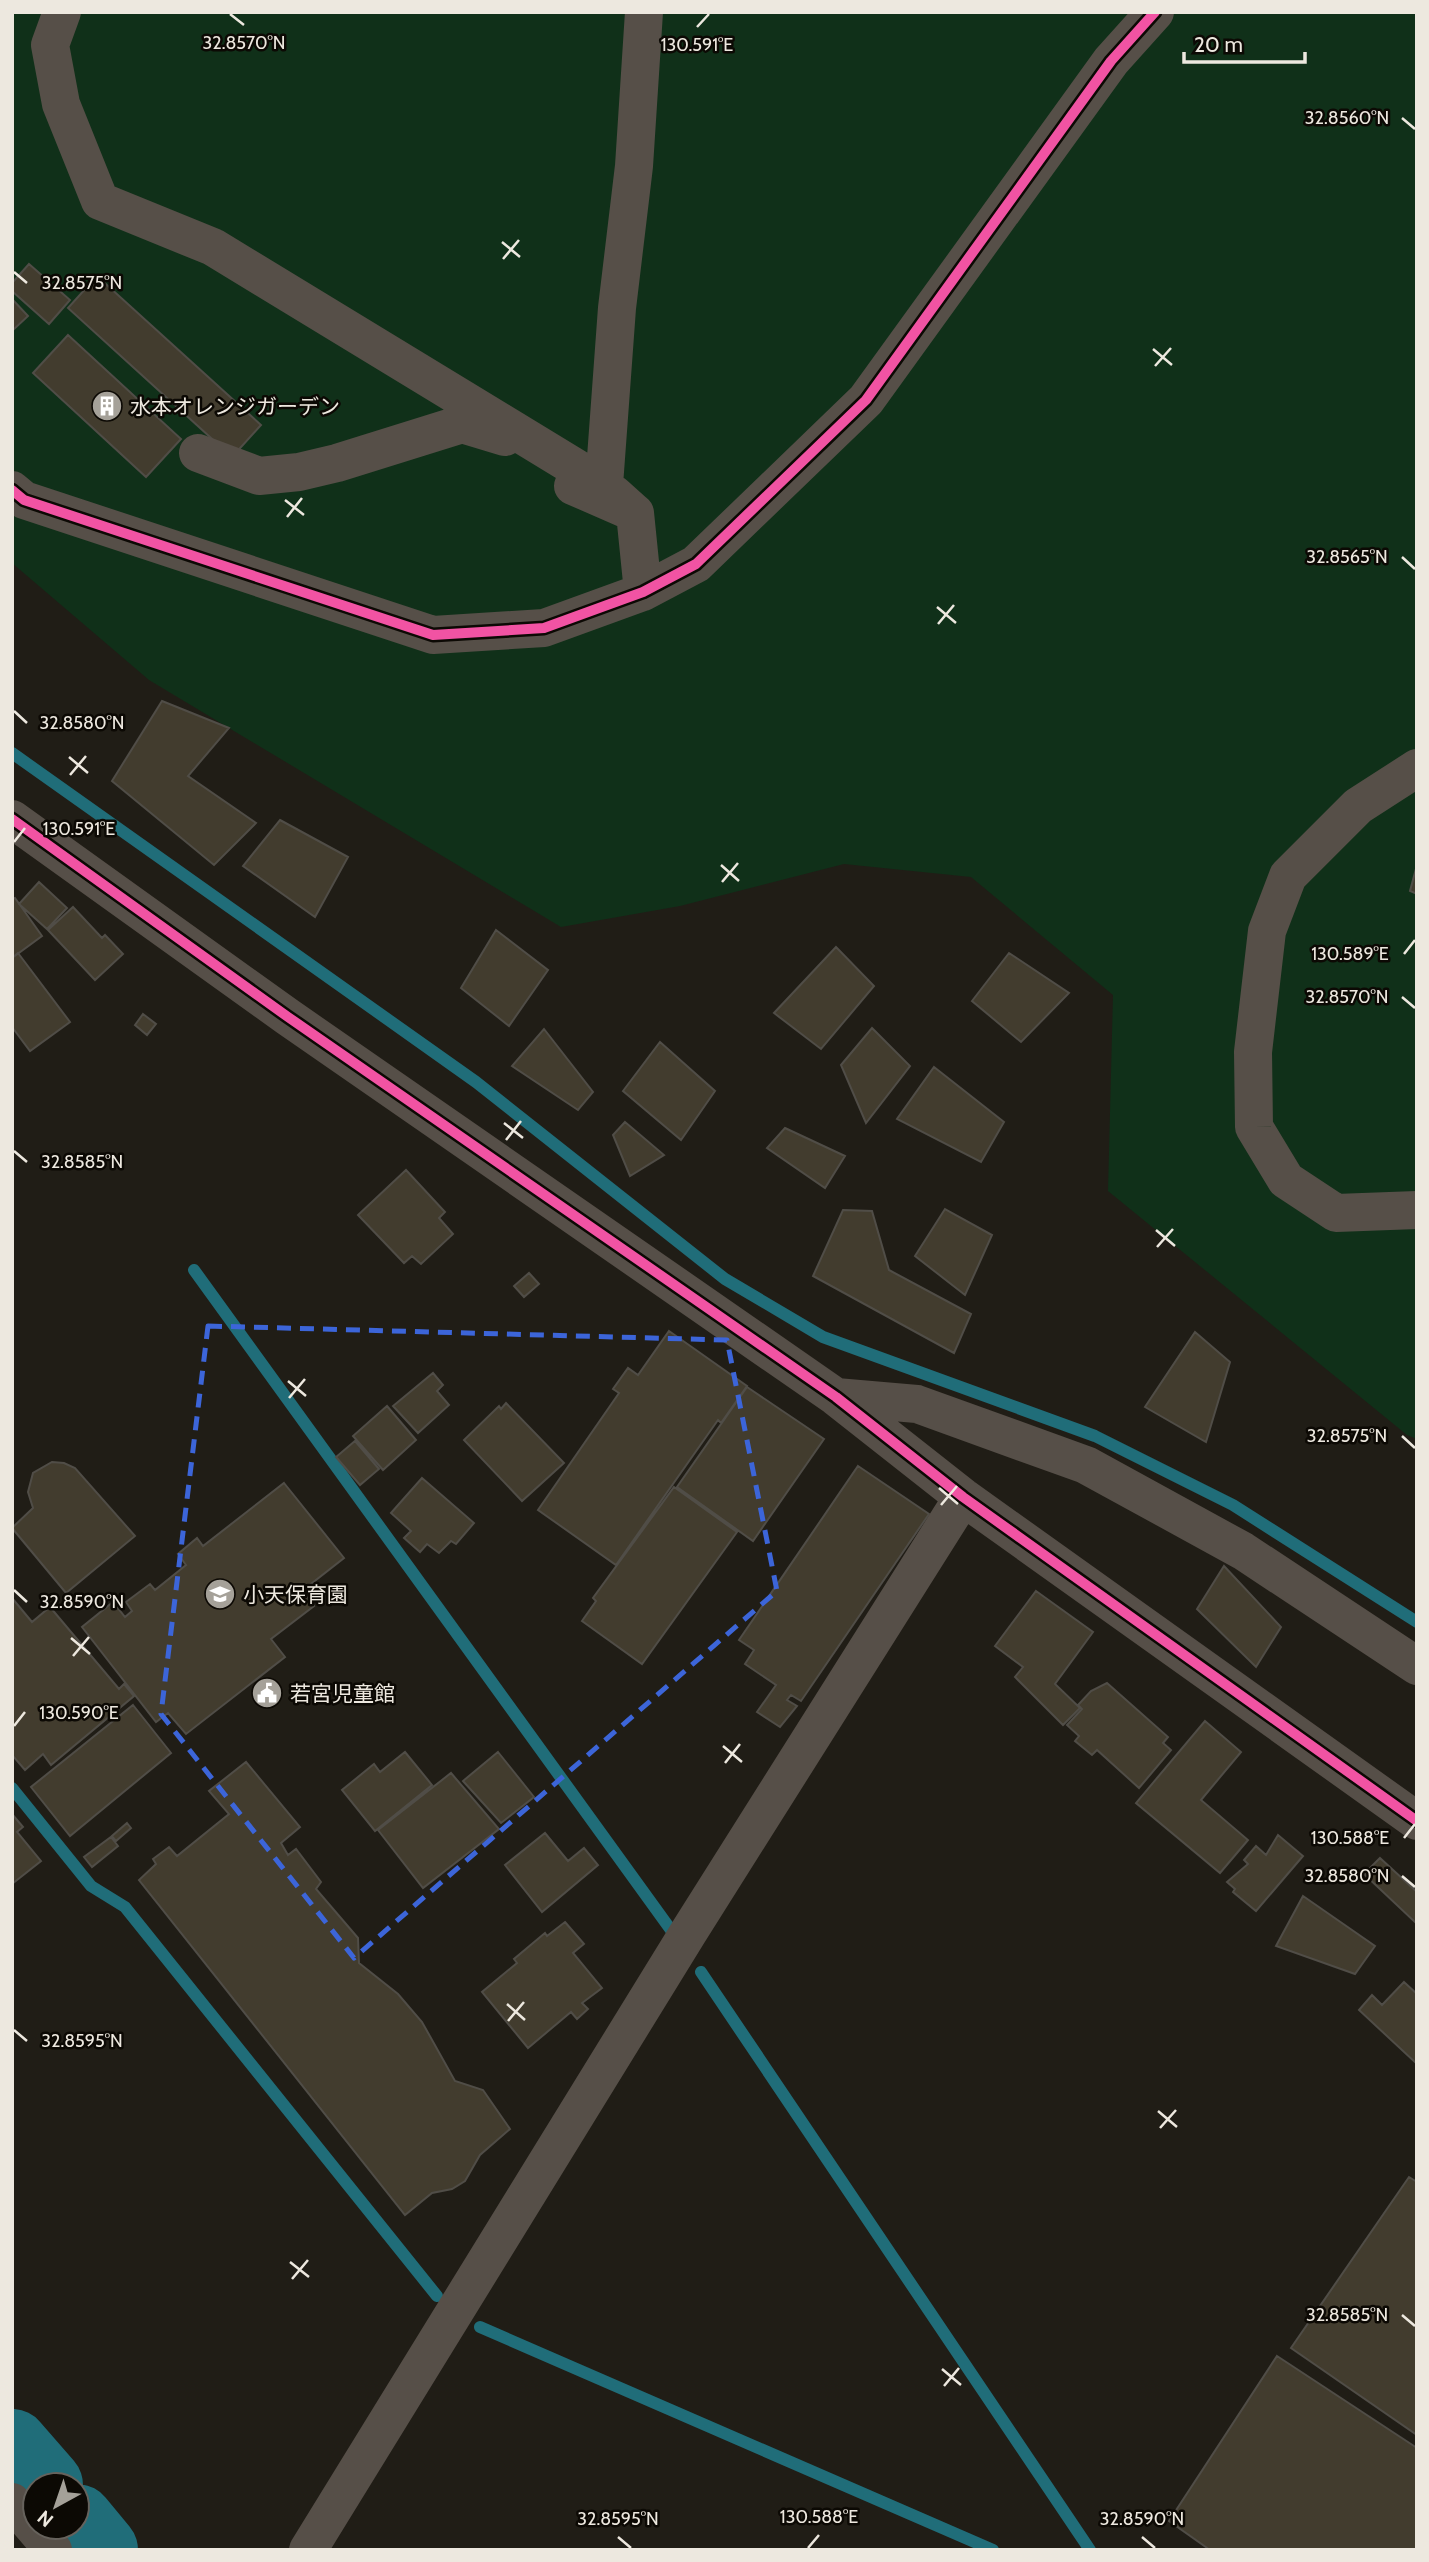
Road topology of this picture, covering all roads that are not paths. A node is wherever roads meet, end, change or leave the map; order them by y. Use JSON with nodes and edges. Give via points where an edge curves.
{"nodes":[{"id":1,"x":62,"y":12,"type":"edge"},
{"id":2,"x":644,"y":12,"type":"edge"},
{"id":3,"x":1155,"y":12,"type":"edge"},
{"id":4,"x":198,"y":453,"type":"dead end"},
{"id":5,"x":604,"y":485,"type":"junction"},
{"id":6,"x":12,"y":490,"type":"edge"},
{"id":7,"x":635,"y":513,"type":"junction"},
{"id":8,"x":643,"y":592,"type":"junction"},
{"id":9,"x":1417,"y":768,"type":"edge"},
{"id":10,"x":12,"y":819,"type":"edge"},
{"id":11,"x":1417,"y":1210,"type":"edge"},
{"id":12,"x":836,"y":1397,"type":"junction"},
{"id":13,"x":963,"y":1497,"type":"junction"},
{"id":14,"x":1417,"y":1666,"type":"edge"},
{"id":15,"x":1417,"y":1821,"type":"edge"},
{"id":16,"x":12,"y":2502,"type":"edge"},
{"id":17,"x":53,"y":2550,"type":"edge"},
{"id":18,"x":308,"y":2550,"type":"edge"}],
"edges":[{"from":1,"to":5,"type":"street","via":[[50,45],[61,104],[100,201],[213,247]]},
{"from":2,"to":5,"type":"street"},
{"from":3,"to":8,"type":"street","via":[[1111,61],[866,400],[696,564]]},
{"from":4,"to":7,"type":"street","via":[[259,476],[299,472],[462,424],[517,441],[574,487]]},
{"from":5,"to":7,"type":"street"},
{"from":6,"to":8,"type":"street","via":[[24,500],[433,635],[544,628]]},
{"from":7,"to":8,"type":"street"},
{"from":9,"to":11,"type":"street","via":[[1358,806],[1288,876],[1267,931],[1253,1052],[1253,1102],[1254,1127],[1286,1180],[1336,1213]]},
{"from":10,"to":12,"type":"street"},
{"from":12,"to":13,"type":"street"},
{"from":12,"to":14,"type":"street","via":[[917,1404],[1086,1465],[1243,1551]]},
{"from":13,"to":15,"type":"street"},
{"from":13,"to":18,"type":"street"},
{"from":16,"to":17,"type":"street"}]}
